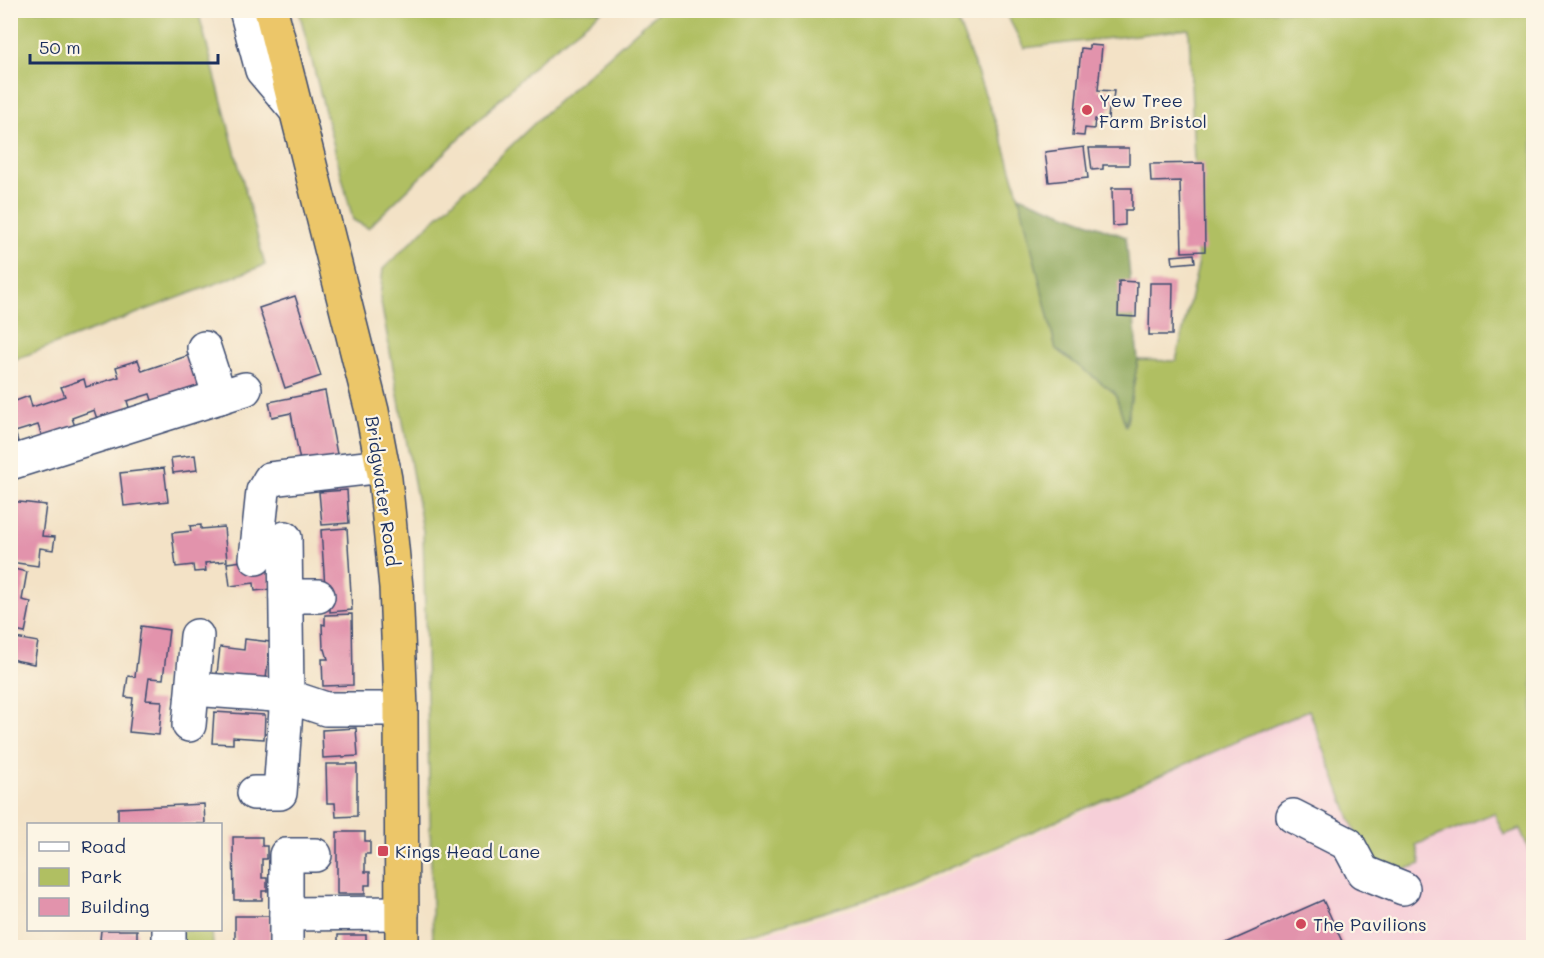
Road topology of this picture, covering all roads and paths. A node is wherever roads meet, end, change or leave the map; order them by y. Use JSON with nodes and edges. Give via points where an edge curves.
{"nodes":[{"id":1,"x":246,"y":10,"type":"edge"},
{"id":2,"x":270,"y":10,"type":"edge"},
{"id":3,"x":295,"y":109,"type":"junction"},
{"id":4,"x":204,"y":348,"type":"dead end"},
{"id":5,"x":10,"y":463,"type":"edge"},
{"id":6,"x":383,"y":466,"type":"junction"},
{"id":7,"x":285,"y":538,"type":"dead end"},
{"id":8,"x":256,"y":558,"type":"dead end"},
{"id":9,"x":286,"y":596,"type":"junction"},
{"id":10,"x":318,"y":596,"type":"dead end"},
{"id":11,"x":198,"y":636,"type":"dead end"},
{"id":12,"x":193,"y":689,"type":"junction"},
{"id":13,"x":287,"y":696,"type":"junction"},
{"id":14,"x":401,"y":709,"type":"junction"},
{"id":15,"x":189,"y":725,"type":"dead end"},
{"id":16,"x":254,"y":793,"type":"dead end"},
{"id":17,"x":1293,"y":816,"type":"dead end"},
{"id":18,"x":315,"y":855,"type":"dead end"},
{"id":19,"x":1403,"y":888,"type":"dead end"},
{"id":20,"x":402,"y":913,"type":"junction"},
{"id":21,"x":286,"y":914,"type":"junction"},
{"id":22,"x":169,"y":931,"type":"edge"},
{"id":23,"x":169,"y":948,"type":"edge"},
{"id":24,"x":286,"y":948,"type":"edge"},
{"id":25,"x":402,"y":948,"type":"edge"}],
"edges":[{"from":1,"to":3,"type":"street","via":[[262,70]]},
{"from":2,"to":3,"type":"highway","name":"Bridgwater Road"},
{"from":3,"to":6,"type":"highway","name":"Bridgwater Road"},
{"from":4,"to":5,"type":"street","via":[[232,393]]},
{"from":6,"to":8,"type":"street","via":[[270,479],[263,491]]},
{"from":6,"to":14,"type":"highway","name":"Bridgwater Road","via":[[396,587]]},
{"from":7,"to":9,"type":"street"},
{"from":9,"to":10,"type":"street"},
{"from":9,"to":13,"type":"street"},
{"from":11,"to":12,"type":"street"},
{"from":12,"to":13,"type":"street"},
{"from":12,"to":15,"type":"street"},
{"from":13,"to":14,"type":"street","via":[[326,709]]},
{"from":13,"to":16,"type":"street","via":[[280,793]]},
{"from":14,"to":20,"type":"highway","name":"Bridgwater Road"},
{"from":17,"to":19,"type":"street","via":[[1348,844],[1363,872]]},
{"from":18,"to":21,"type":"street","via":[[286,855]]},
{"from":20,"to":21,"type":"street"},
{"from":20,"to":25,"type":"highway","name":"Bridgwater Road"},
{"from":21,"to":24,"type":"street"},
{"from":22,"to":23,"type":"street"}]}
